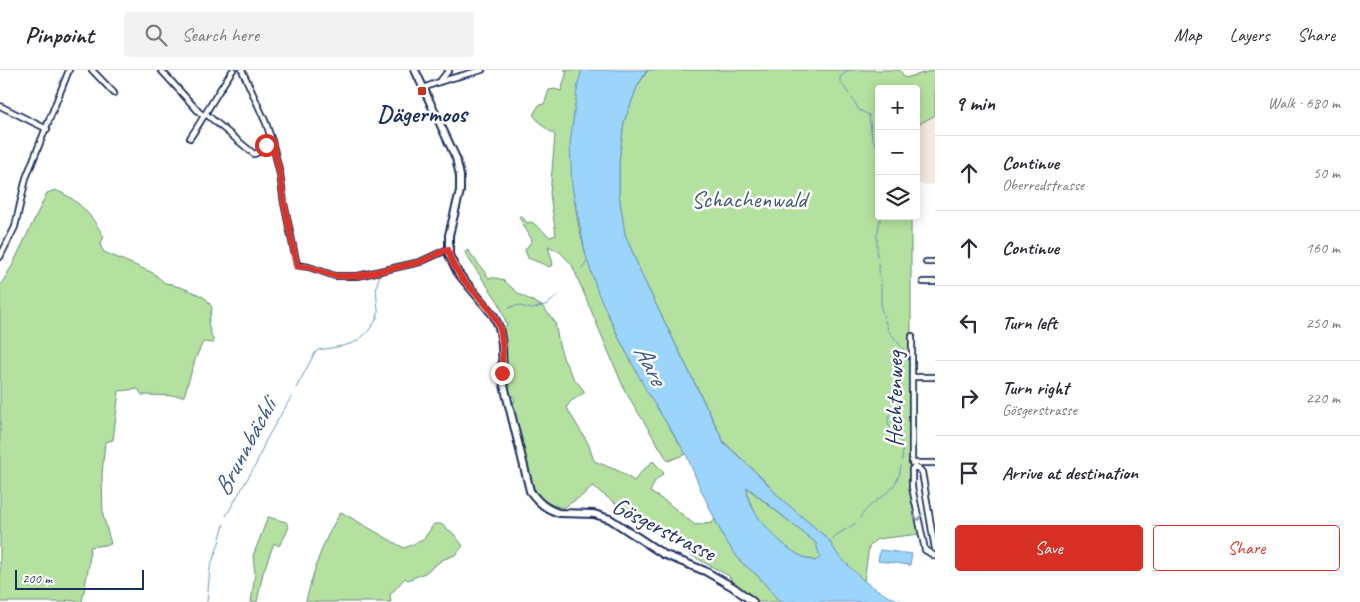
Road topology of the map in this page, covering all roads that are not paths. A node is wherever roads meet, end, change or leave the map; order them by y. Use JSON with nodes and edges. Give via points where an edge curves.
{"nodes":[{"id":1,"x":69,"y":70,"type":"edge"},
{"id":2,"x":92,"y":70,"type":"edge"},
{"id":3,"x":161,"y":70,"type":"edge"},
{"id":4,"x":233,"y":70,"type":"edge"},
{"id":5,"x":242,"y":70,"type":"edge"},
{"id":6,"x":414,"y":70,"type":"edge"},
{"id":7,"x":449,"y":70,"type":"edge"},
{"id":8,"x":482,"y":70,"type":"edge"},
{"id":9,"x":441,"y":80,"type":"junction"},
{"id":10,"x":424,"y":88,"type":"junction"},
{"id":11,"x":114,"y":93,"type":"dead end"},
{"id":12,"x":0,"y":106,"type":"edge"},
{"id":13,"x":205,"y":115,"type":"junction"},
{"id":14,"x":47,"y":129,"type":"junction"},
{"id":15,"x":190,"y":138,"type":"dead end"},
{"id":16,"x":272,"y":142,"type":"junction"},
{"id":17,"x":448,"y":249,"type":"junction"},
{"id":18,"x":0,"y":257,"type":"edge"},
{"id":19,"x":926,"y":262,"type":"dead end"},
{"id":20,"x":935,"y":262,"type":"edge"},
{"id":21,"x":923,"y":282,"type":"dead end"},
{"id":22,"x":935,"y":282,"type":"edge"},
{"id":23,"x":912,"y":336,"type":"dead end"},
{"id":24,"x":912,"y":376,"type":"junction"},
{"id":25,"x":935,"y":377,"type":"edge"},
{"id":26,"x":935,"y":463,"type":"edge"},
{"id":27,"x":935,"y":549,"type":"edge"},
{"id":28,"x":935,"y":556,"type":"edge"},
{"id":29,"x":753,"y":602,"type":"edge"}],
"edges":[{"from":1,"to":14,"type":"street"},
{"from":2,"to":11,"type":"street"},
{"from":3,"to":13,"type":"street"},
{"from":4,"to":13,"type":"street"},
{"from":5,"to":16,"type":"street"},
{"from":6,"to":10,"type":"main road"},
{"from":7,"to":9,"type":"street"},
{"from":8,"to":9,"type":"street"},
{"from":9,"to":10,"type":"street"},
{"from":10,"to":17,"type":"main road","via":[[455,153],[460,176]]},
{"from":12,"to":14,"type":"street"},
{"from":13,"to":15,"type":"street"},
{"from":13,"to":16,"type":"street","via":[[252,154]]},
{"from":14,"to":18,"type":"street","via":[[26,178],[15,227]]},
{"from":16,"to":17,"type":"street","via":[[297,266],[335,276],[358,276],[420,262]]},
{"from":17,"to":29,"type":"main road","name":"Gösgerstrasse","via":[[458,273],[494,316],[499,327],[507,398],[528,487],[537,501],[559,513],[594,514],[610,519],[663,554],[717,577]]},
{"from":19,"to":20,"type":"street"},
{"from":21,"to":22,"type":"street"},
{"from":23,"to":24,"type":"street","name":"Hechtenweg"},
{"from":24,"to":25,"type":"street"},
{"from":24,"to":26,"type":"street","name":"Hechtenweg","via":[[912,463]]},
{"from":27,"to":28,"type":"street","one_way":true,"via":[[922,472],[914,467],[912,487],[925,550]]}]}
